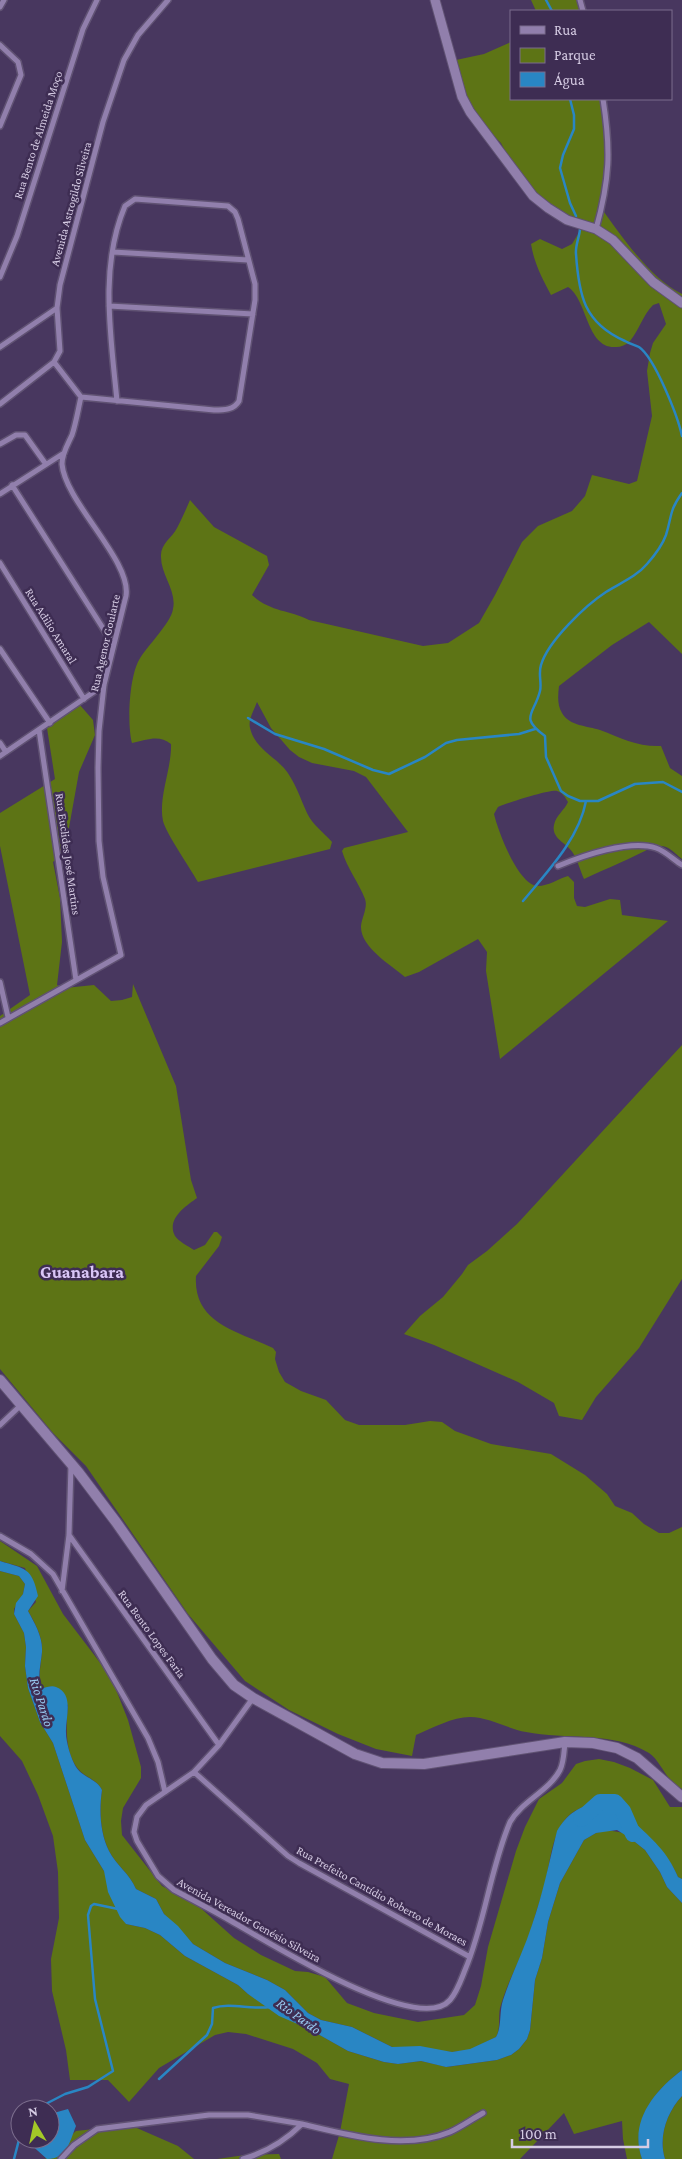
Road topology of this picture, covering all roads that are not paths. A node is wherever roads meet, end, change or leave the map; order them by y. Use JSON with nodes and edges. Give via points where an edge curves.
{"nodes":[{"id":1,"x":4,"y":0,"type":"edge"},
{"id":2,"x":97,"y":0,"type":"edge"},
{"id":3,"x":168,"y":0,"type":"edge"},
{"id":4,"x":436,"y":0,"type":"edge"},
{"id":5,"x":0,"y":7,"type":"edge"},
{"id":6,"x":0,"y":45,"type":"edge"},
{"id":7,"x":603,"y":100,"type":"edge"},
{"id":8,"x":0,"y":126,"type":"edge"},
{"id":9,"x":596,"y":229,"type":"junction"},
{"id":10,"x":113,"y":252,"type":"junction"},
{"id":11,"x":248,"y":260,"type":"junction"},
{"id":12,"x":0,"y":277,"type":"edge"},
{"id":13,"x":682,"y":303,"type":"edge"},
{"id":14,"x":109,"y":306,"type":"junction"},
{"id":15,"x":58,"y":308,"type":"junction"},
{"id":16,"x":253,"y":314,"type":"junction"},
{"id":17,"x":0,"y":347,"type":"edge"},
{"id":18,"x":54,"y":362,"type":"junction"},
{"id":19,"x":81,"y":397,"type":"junction"},
{"id":20,"x":117,"y":401,"type":"junction"},
{"id":21,"x":0,"y":404,"type":"edge"},
{"id":22,"x":0,"y":444,"type":"edge"},
{"id":23,"x":64,"y":453,"type":"junction"},
{"id":24,"x":44,"y":463,"type":"junction"},
{"id":25,"x":12,"y":485,"type":"junction"},
{"id":26,"x":1,"y":491,"type":"edge"},
{"id":27,"x":0,"y":563,"type":"edge"},
{"id":28,"x":113,"y":644,"type":"junction"},
{"id":29,"x":0,"y":649,"type":"edge"},
{"id":30,"x":104,"y":685,"type":"junction"},
{"id":31,"x":84,"y":699,"type":"junction"},
{"id":32,"x":50,"y":722,"type":"junction"},
{"id":33,"x":39,"y":730,"type":"junction"},
{"id":34,"x":0,"y":743,"type":"edge"},
{"id":35,"x":6,"y":752,"type":"junction"},
{"id":36,"x":0,"y":756,"type":"edge"},
{"id":37,"x":682,"y":865,"type":"edge"},
{"id":38,"x":558,"y":866,"type":"dead end"},
{"id":39,"x":76,"y":980,"type":"junction"},
{"id":40,"x":0,"y":982,"type":"edge"},
{"id":41,"x":8,"y":1018,"type":"junction"},
{"id":42,"x":0,"y":1023,"type":"edge"},
{"id":43,"x":0,"y":1380,"type":"edge"},
{"id":44,"x":21,"y":1405,"type":"junction"},
{"id":45,"x":0,"y":1425,"type":"edge"},
{"id":46,"x":71,"y":1463,"type":"junction"},
{"id":47,"x":68,"y":1535,"type":"junction"},
{"id":48,"x":0,"y":1536,"type":"edge"},
{"id":49,"x":62,"y":1591,"type":"junction"},
{"id":50,"x":253,"y":1698,"type":"junction"},
{"id":51,"x":564,"y":1742,"type":"junction"},
{"id":52,"x":219,"y":1745,"type":"junction"},
{"id":53,"x":194,"y":1772,"type":"junction"},
{"id":54,"x":165,"y":1792,"type":"junction"},
{"id":55,"x":682,"y":1796,"type":"edge"},
{"id":56,"x":470,"y":1957,"type":"junction"},
{"id":57,"x":483,"y":2113,"type":"dead end"},
{"id":58,"x":302,"y":2124,"type":"junction"},
{"id":59,"x":61,"y":2159,"type":"edge"},
{"id":60,"x":243,"y":2159,"type":"edge"}],
"edges":[{"from":1,"to":5,"type":"street"},
{"from":2,"to":12,"type":"street","name":"Rua Bento de Almeida Moço","via":[[84,29],[17,236]]},
{"from":3,"to":15,"type":"street","name":"Avenida Astrogildo Silveira","via":[[138,35],[124,60],[103,122],[68,251]]},
{"from":4,"to":9,"type":"street","via":[[462,97],[470,112],[533,196],[567,220]]},
{"from":6,"to":8,"type":"street","via":[[18,62],[21,75]]},
{"from":7,"to":9,"type":"street","via":[[609,165],[604,203]]},
{"from":9,"to":13,"type":"street","via":[[620,246],[662,290]]},
{"from":10,"to":11,"type":"street"},
{"from":10,"to":11,"type":"street","via":[[123,212],[127,203],[135,200],[228,206],[238,219]]},
{"from":10,"to":14,"type":"street"},
{"from":11,"to":16,"type":"street","via":[[255,284]]},
{"from":14,"to":16,"type":"street"},
{"from":14,"to":20,"type":"street"},
{"from":15,"to":17,"type":"street"},
{"from":15,"to":18,"type":"street","name":"Avenida Astrogildo Silveira","via":[[60,351]]},
{"from":16,"to":20,"type":"street","via":[[239,401],[233,408],[214,410]]},
{"from":18,"to":19,"type":"street"},
{"from":18,"to":21,"type":"street"},
{"from":19,"to":20,"type":"street"},
{"from":19,"to":23,"type":"street","name":"Rua Agenor Goularte"},
{"from":22,"to":24,"type":"street","via":[[16,435],[25,435]]},
{"from":23,"to":24,"type":"street"},
{"from":23,"to":28,"type":"street","name":"Rua Agenor Goularte","via":[[62,462],[67,479],[127,585]]},
{"from":24,"to":25,"type":"street"},
{"from":25,"to":26,"type":"street"},
{"from":25,"to":28,"type":"street"},
{"from":27,"to":31,"type":"street","name":"Rua Adilio Amaral"},
{"from":28,"to":30,"type":"street","name":"Rua Agenor Goularte"},
{"from":29,"to":32,"type":"street"},
{"from":30,"to":31,"type":"street"},
{"from":30,"to":39,"type":"street","name":"Rua Agenor Goularte","via":[[98,759],[99,841],[103,877],[121,955]]},
{"from":31,"to":32,"type":"street"},
{"from":32,"to":33,"type":"street"},
{"from":33,"to":35,"type":"street"},
{"from":33,"to":39,"type":"street","name":"Rua Euclides José Martins"},
{"from":34,"to":35,"type":"street"},
{"from":35,"to":36,"type":"street"},
{"from":37,"to":38,"type":"street","via":[[657,848],[638,846],[581,857]]},
{"from":39,"to":41,"type":"street"},
{"from":40,"to":41,"type":"street"},
{"from":41,"to":42,"type":"street"},
{"from":43,"to":44,"type":"main road"},
{"from":44,"to":45,"type":"street"},
{"from":44,"to":46,"type":"main road"},
{"from":46,"to":47,"type":"street"},
{"from":46,"to":50,"type":"main road","via":[[212,1659],[234,1685]]},
{"from":47,"to":49,"type":"street"},
{"from":47,"to":52,"type":"street","name":"Rua Bento Lopes Faria"},
{"from":48,"to":49,"type":"street","via":[[49,1569]]},
{"from":49,"to":54,"type":"street","via":[[148,1738]]},
{"from":50,"to":51,"type":"main road","via":[[340,1746],[382,1763],[424,1764]]},
{"from":50,"to":52,"type":"street","name":"Avenida Vereador Genésio Silveira"},
{"from":51,"to":55,"type":"main road","via":[[605,1745],[628,1753],[645,1763]]},
{"from":51,"to":56,"type":"street","name":"Avenida Vereador Genésio Silveira","via":[[560,1770],[510,1822]]},
{"from":52,"to":53,"type":"street","name":"Avenida Vereador Genésio Silveira"},
{"from":53,"to":54,"type":"street","name":"Avenida Vereador Genésio Silveira"},
{"from":53,"to":56,"type":"street","name":"Rua Prefeito Cantídio Roberto de Moraes","via":[[288,1856]]},
{"from":54,"to":56,"type":"street","name":"Avenida Vereador Genésio Silveira","via":[[140,1810],[134,1824],[137,1841],[158,1876],[174,1890],[307,1965],[388,2001],[417,2008],[436,2008],[446,2004],[454,1994]]},
{"from":57,"to":58,"type":"street","via":[[451,2132],[409,2140],[382,2140]]},
{"from":58,"to":59,"type":"street","via":[[248,2115],[217,2115],[97,2129]]},
{"from":58,"to":60,"type":"street","via":[[275,2146]]}]}
